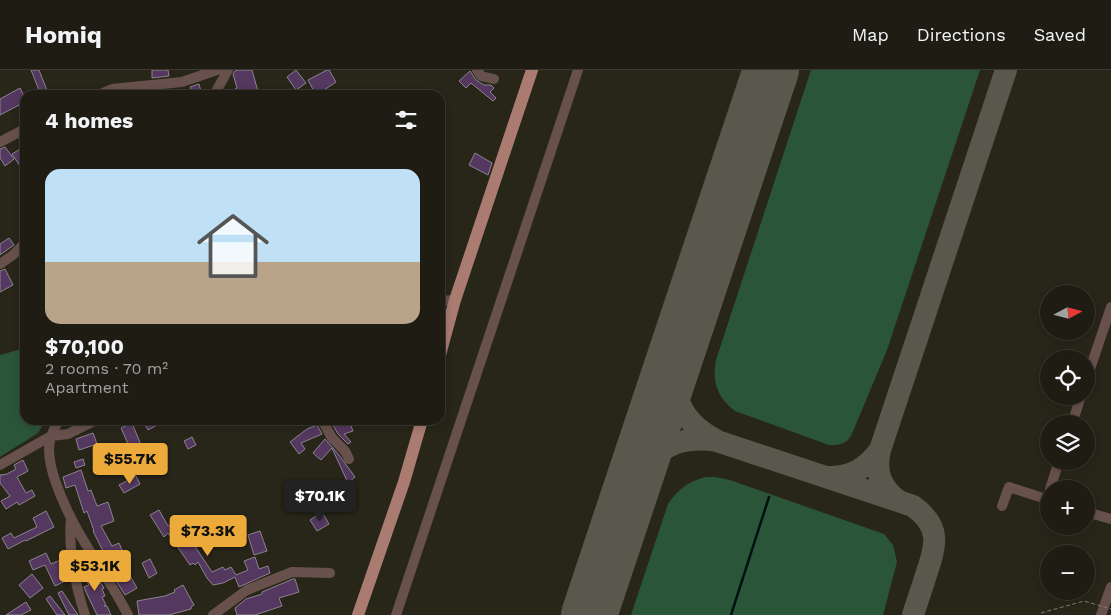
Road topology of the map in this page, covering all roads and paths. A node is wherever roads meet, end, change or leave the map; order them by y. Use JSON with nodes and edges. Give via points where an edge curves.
{"nodes":[{"id":1,"x":217,"y":70,"type":"edge"},
{"id":2,"x":228,"y":70,"type":"edge"},
{"id":3,"x":477,"y":70,"type":"edge"},
{"id":4,"x":532,"y":70,"type":"edge"},
{"id":5,"x":578,"y":70,"type":"edge"},
{"id":6,"x":494,"y":79,"type":"dead end"},
{"id":7,"x":130,"y":90,"type":"edge"},
{"id":8,"x":218,"y":90,"type":"edge"},
{"id":9,"x":20,"y":132,"type":"edge"},
{"id":10,"x":0,"y":142,"type":"edge"},
{"id":11,"x":20,"y":248,"type":"edge"},
{"id":12,"x":0,"y":264,"type":"edge"},
{"id":13,"x":456,"y":300,"type":"junction"},
{"id":14,"x":445,"y":301,"type":"edge"},
{"id":15,"x":1111,"y":307,"type":"edge"},
{"id":16,"x":445,"y":338,"type":"edge"},
{"id":17,"x":1095,"y":354,"type":"edge"},
{"id":18,"x":56,"y":425,"type":"edge"},
{"id":19,"x":86,"y":425,"type":"edge"},
{"id":20,"x":325,"y":425,"type":"edge"},
{"id":21,"x":421,"y":425,"type":"edge"},
{"id":22,"x":50,"y":436,"type":"junction"},
{"id":23,"x":350,"y":459,"type":"dead end"},
{"id":24,"x":0,"y":465,"type":"edge"},
{"id":25,"x":1040,"y":495,"type":"edge"},
{"id":26,"x":1002,"y":506,"type":"dead end"},
{"id":27,"x":1095,"y":515,"type":"edge"},
{"id":28,"x":71,"y":517,"type":"junction"},
{"id":29,"x":1111,"y":519,"type":"edge"},
{"id":30,"x":330,"y":573,"type":"dead end"},
{"id":31,"x":1111,"y":587,"type":"edge"},
{"id":32,"x":1111,"y":609,"type":"edge"},
{"id":33,"x":1041,"y":613,"type":"dead end"},
{"id":34,"x":85,"y":615,"type":"edge"},
{"id":35,"x":128,"y":615,"type":"edge"},
{"id":36,"x":213,"y":615,"type":"edge"},
{"id":37,"x":358,"y":615,"type":"edge"},
{"id":38,"x":396,"y":615,"type":"edge"},
{"id":39,"x":1102,"y":615,"type":"edge"}],
"edges":[{"from":1,"to":7,"type":"street","via":[[182,82]]},
{"from":2,"to":8,"type":"street"},
{"from":3,"to":6,"type":"street","via":[[481,76]]},
{"from":4,"to":13,"type":"main road"},
{"from":5,"to":38,"type":"street"},
{"from":9,"to":10,"type":"street"},
{"from":11,"to":12,"type":"street"},
{"from":13,"to":14,"type":"street"},
{"from":13,"to":16,"type":"main road"},
{"from":15,"to":17,"type":"street"},
{"from":18,"to":22,"type":"street"},
{"from":19,"to":22,"type":"street","via":[[68,434]]},
{"from":20,"to":23,"type":"street"},
{"from":21,"to":37,"type":"main road"},
{"from":22,"to":24,"type":"street"},
{"from":22,"to":28,"type":"street","via":[[51,468]]},
{"from":25,"to":26,"type":"street","via":[[1009,487]]},
{"from":27,"to":29,"type":"street"},
{"from":28,"to":34,"type":"street","via":[[69,536],[74,576]]},
{"from":28,"to":35,"type":"street"},
{"from":30,"to":36,"type":"street","via":[[292,572],[247,590]]},
{"from":31,"to":39,"type":"street"},
{"from":32,"to":33,"type":"path","bridge":true,"via":[[1084,601]]}]}
